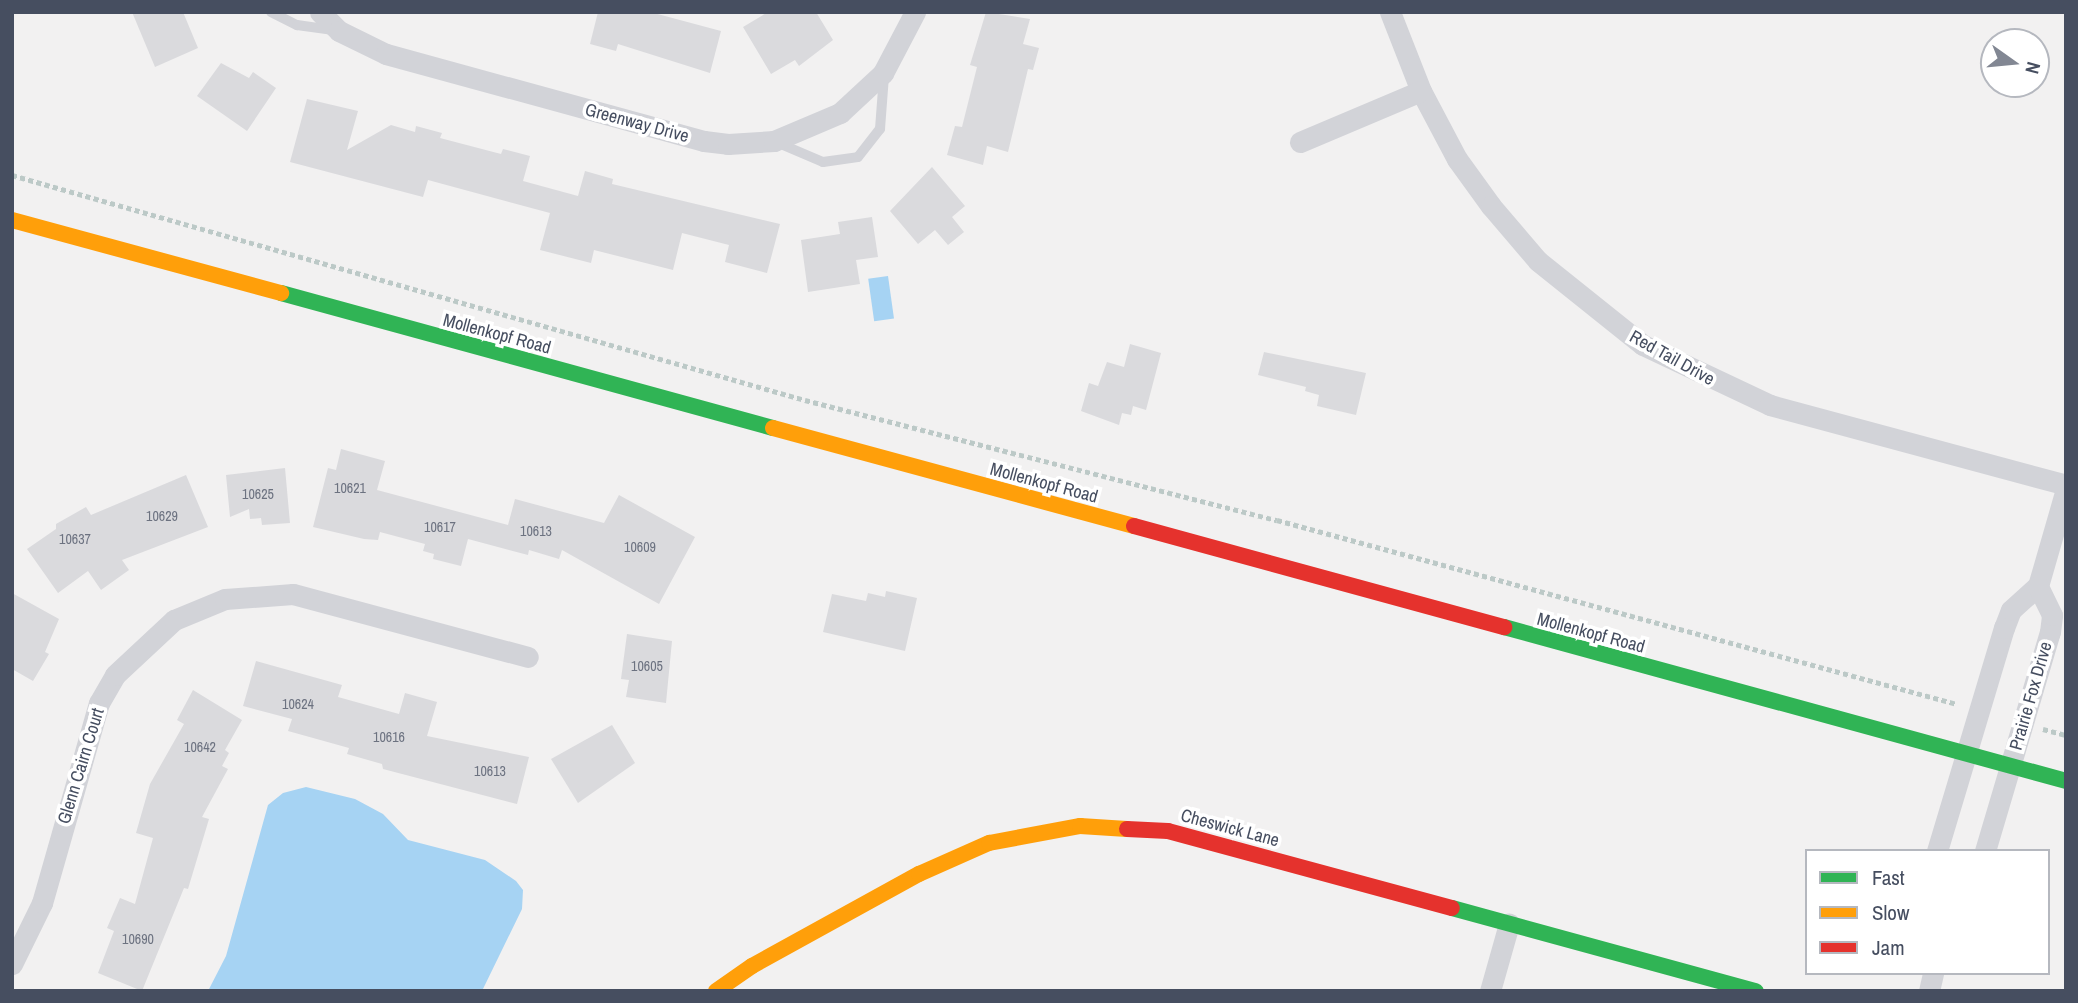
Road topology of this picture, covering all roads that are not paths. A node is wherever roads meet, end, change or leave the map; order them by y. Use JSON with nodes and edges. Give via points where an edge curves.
{"nodes":[{"id":1,"x":271,"y":12,"type":"edge"},
{"id":2,"x":320,"y":12,"type":"edge"},
{"id":3,"x":915,"y":12,"type":"edge"},
{"id":4,"x":1390,"y":12,"type":"edge"},
{"id":5,"x":339,"y":31,"type":"junction"},
{"id":6,"x":885,"y":69,"type":"junction"},
{"id":7,"x":1421,"y":91,"type":"junction"},
{"id":8,"x":774,"y":141,"type":"junction"},
{"id":9,"x":1300,"y":142,"type":"dead end"},
{"id":10,"x":12,"y":220,"type":"edge"},
{"id":11,"x":2066,"y":487,"type":"edge"},
{"id":12,"x":2038,"y":586,"type":"junction"},
{"id":13,"x":528,"y":657,"type":"dead end"},
{"id":14,"x":1964,"y":755,"type":"junction"},
{"id":15,"x":2011,"y":767,"type":"junction"},
{"id":16,"x":2066,"y":781,"type":"edge"},
{"id":17,"x":1938,"y":849,"type":"edge"},
{"id":18,"x":1986,"y":849,"type":"edge"},
{"id":19,"x":1509,"y":923,"type":"junction"},
{"id":20,"x":12,"y":964,"type":"edge"},
{"id":21,"x":716,"y":991,"type":"edge"},
{"id":22,"x":1490,"y":991,"type":"edge"},
{"id":23,"x":1756,"y":991,"type":"edge"}],
"edges":[{"from":1,"to":5,"type":"lane","via":[[297,26]]},
{"from":2,"to":5,"type":"street","name":"Greenway Drive"},
{"from":3,"to":6,"type":"street","name":"Greenway Drive"},
{"from":4,"to":7,"type":"street","name":"Red Tail Drive"},
{"from":5,"to":8,"type":"street","name":"Greenway Drive","via":[[386,54],[704,141]]},
{"from":6,"to":8,"type":"street","name":"Greenway Drive","via":[[840,113]]},
{"from":6,"to":8,"type":"lane","via":[[880,128],[867,151],[835,163]]},
{"from":7,"to":9,"type":"street"},
{"from":7,"to":11,"type":"street","name":"Red Tail Drive","via":[[1457,159],[1522,243],[1643,345],[1770,405]]},
{"from":10,"to":14,"type":"street","name":"Mollenkopf Road"},
{"from":11,"to":12,"type":"street"},
{"from":12,"to":14,"type":"street","via":[[2011,610]]},
{"from":12,"to":15,"type":"street","name":"Prairie Fox Drive","via":[[2052,615]]},
{"from":13,"to":20,"type":"street","name":"Glenn Cairn Court","via":[[293,594],[225,599],[174,620],[115,674],[99,703],[42,903]]},
{"from":14,"to":15,"type":"street","name":"Mollenkopf Road"},
{"from":14,"to":17,"type":"street"},
{"from":15,"to":16,"type":"street","name":"Mollenkopf Road"},
{"from":15,"to":18,"type":"street","name":"Prairie Fox Drive"},
{"from":19,"to":21,"type":"street","name":"Cheswick Lane","via":[[1168,831],[1080,826],[989,843],[919,874],[752,966]]},
{"from":19,"to":22,"type":"street"},
{"from":19,"to":23,"type":"street","name":"Cheswick Lane"}]}
